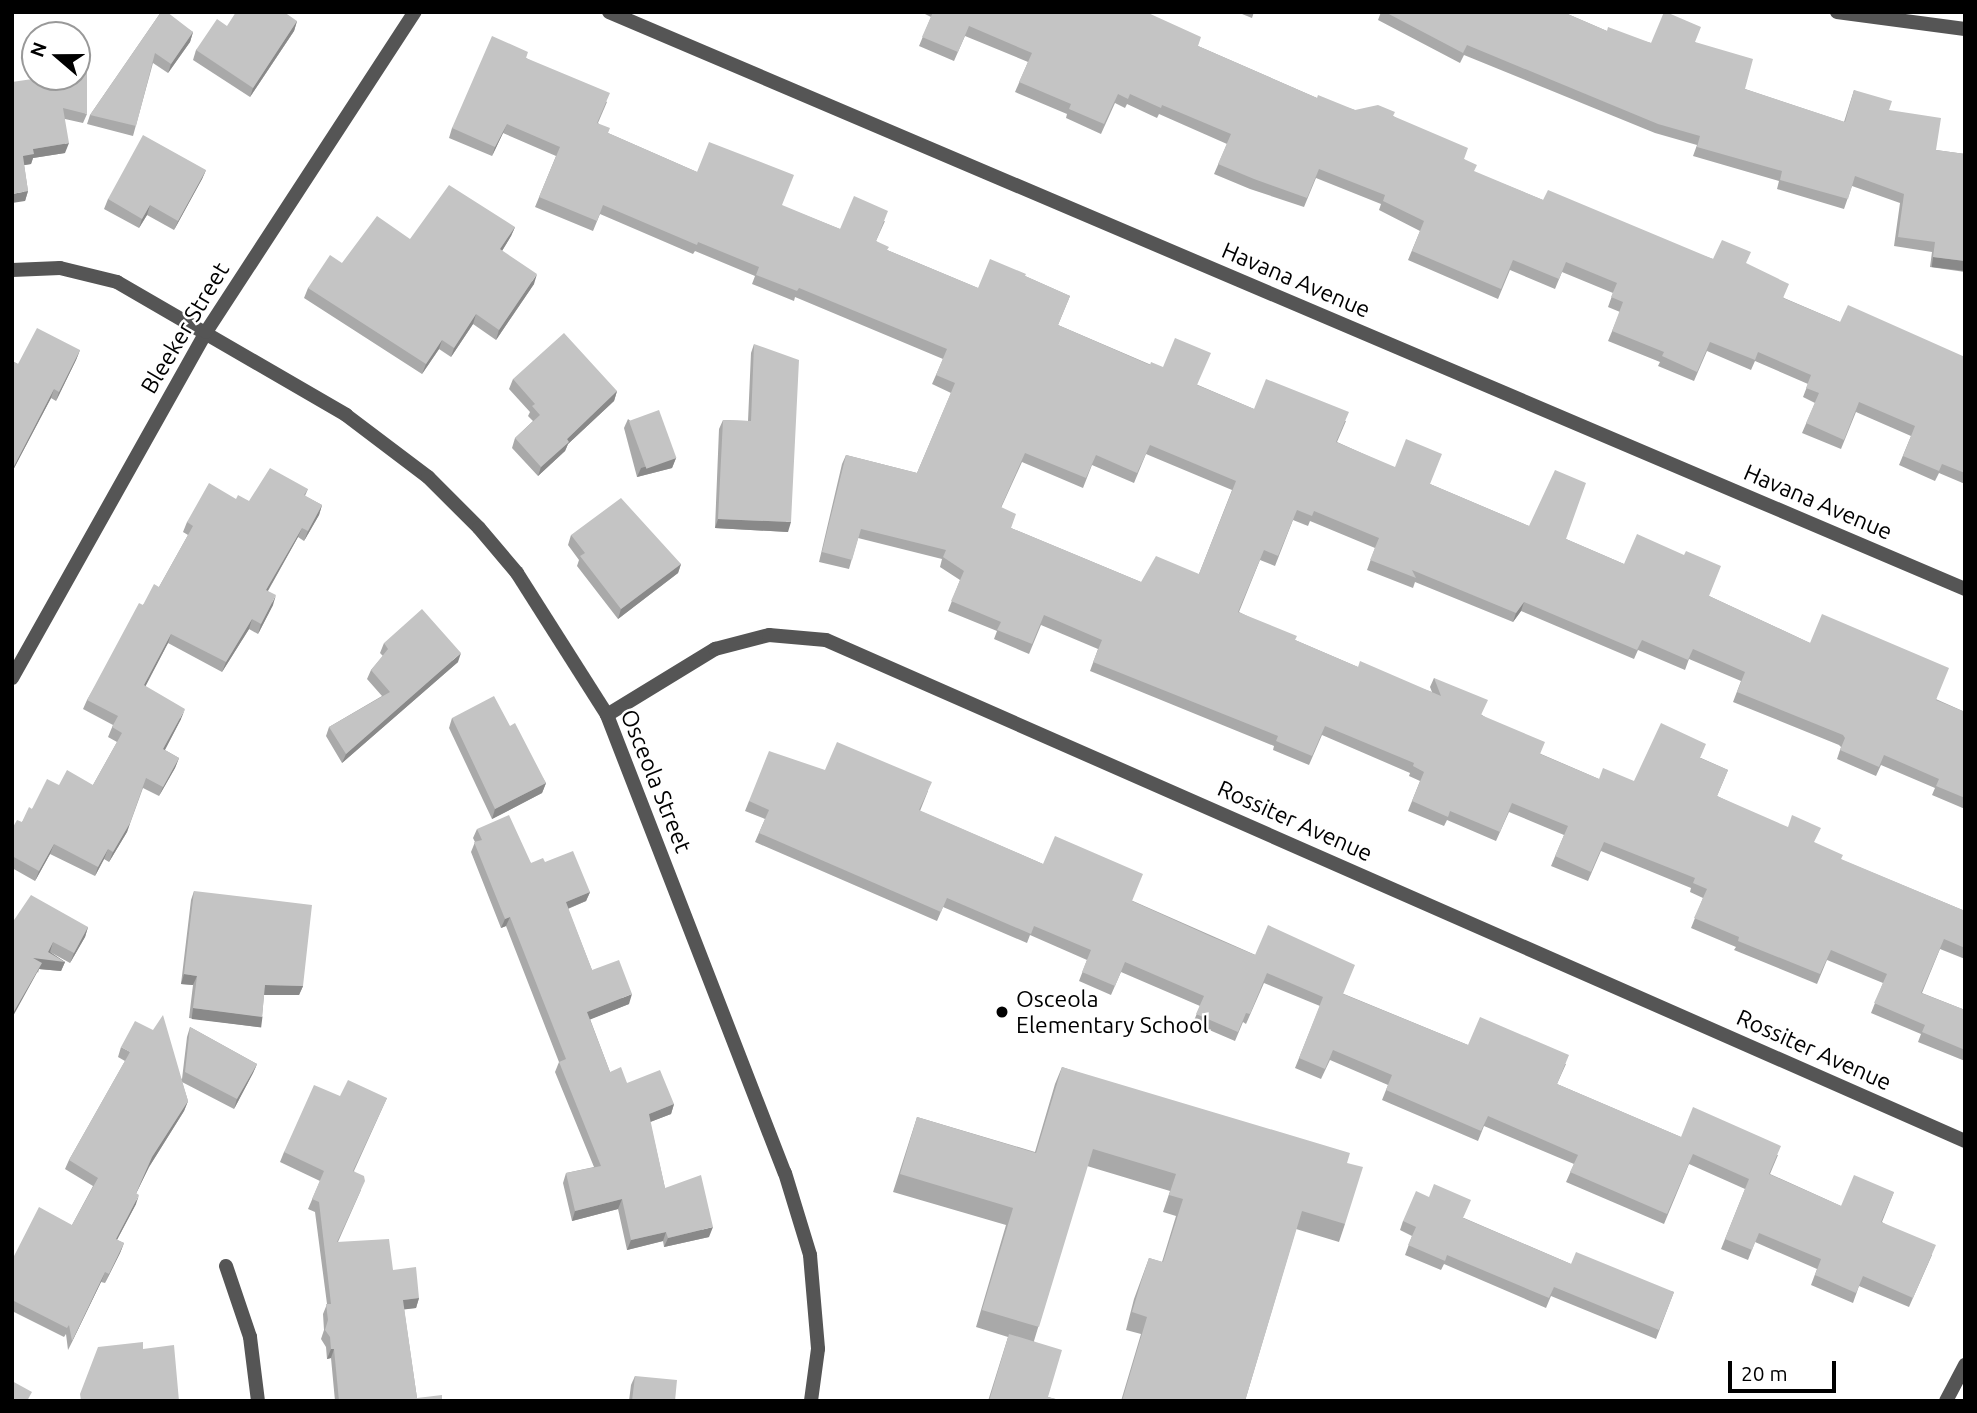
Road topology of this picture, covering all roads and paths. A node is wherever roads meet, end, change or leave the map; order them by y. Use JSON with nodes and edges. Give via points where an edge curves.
{"nodes":[{"id":1,"x":415,"y":12,"type":"edge"},
{"id":2,"x":609,"y":12,"type":"edge"},
{"id":3,"x":1837,"y":12,"type":"edge"},
{"id":4,"x":1965,"y":29,"type":"edge"},
{"id":5,"x":12,"y":270,"type":"edge"},
{"id":6,"x":206,"y":332,"type":"junction"},
{"id":7,"x":1965,"y":589,"type":"edge"},
{"id":8,"x":12,"y":678,"type":"edge"},
{"id":9,"x":607,"y":715,"type":"junction"},
{"id":10,"x":1965,"y":1141,"type":"edge"},
{"id":11,"x":226,"y":1266,"type":"dead end"},
{"id":12,"x":1965,"y":1365,"type":"edge"},
{"id":13,"x":258,"y":1401,"type":"edge"},
{"id":14,"x":811,"y":1401,"type":"edge"},
{"id":15,"x":1946,"y":1401,"type":"edge"}],
"edges":[{"from":1,"to":6,"type":"street","name":"Bleeker Street"},
{"from":2,"to":7,"type":"street","name":"Havana Avenue"},
{"from":3,"to":4,"type":"street"},
{"from":5,"to":6,"type":"street","name":"Osceola Street","via":[[60,268],[117,282]]},
{"from":6,"to":8,"type":"street","name":"Bleeker Street"},
{"from":6,"to":9,"type":"street","name":"Osceola Street","via":[[346,415],[428,477],[517,573]]},
{"from":9,"to":10,"type":"street","name":"Rossiter Avenue","via":[[715,649],[769,635],[826,640]]},
{"from":9,"to":14,"type":"street","name":"Osceola Street","via":[[785,1173],[810,1255],[818,1349]]},
{"from":11,"to":13,"type":"street","via":[[250,1337]]},
{"from":12,"to":15,"type":"street"}]}
